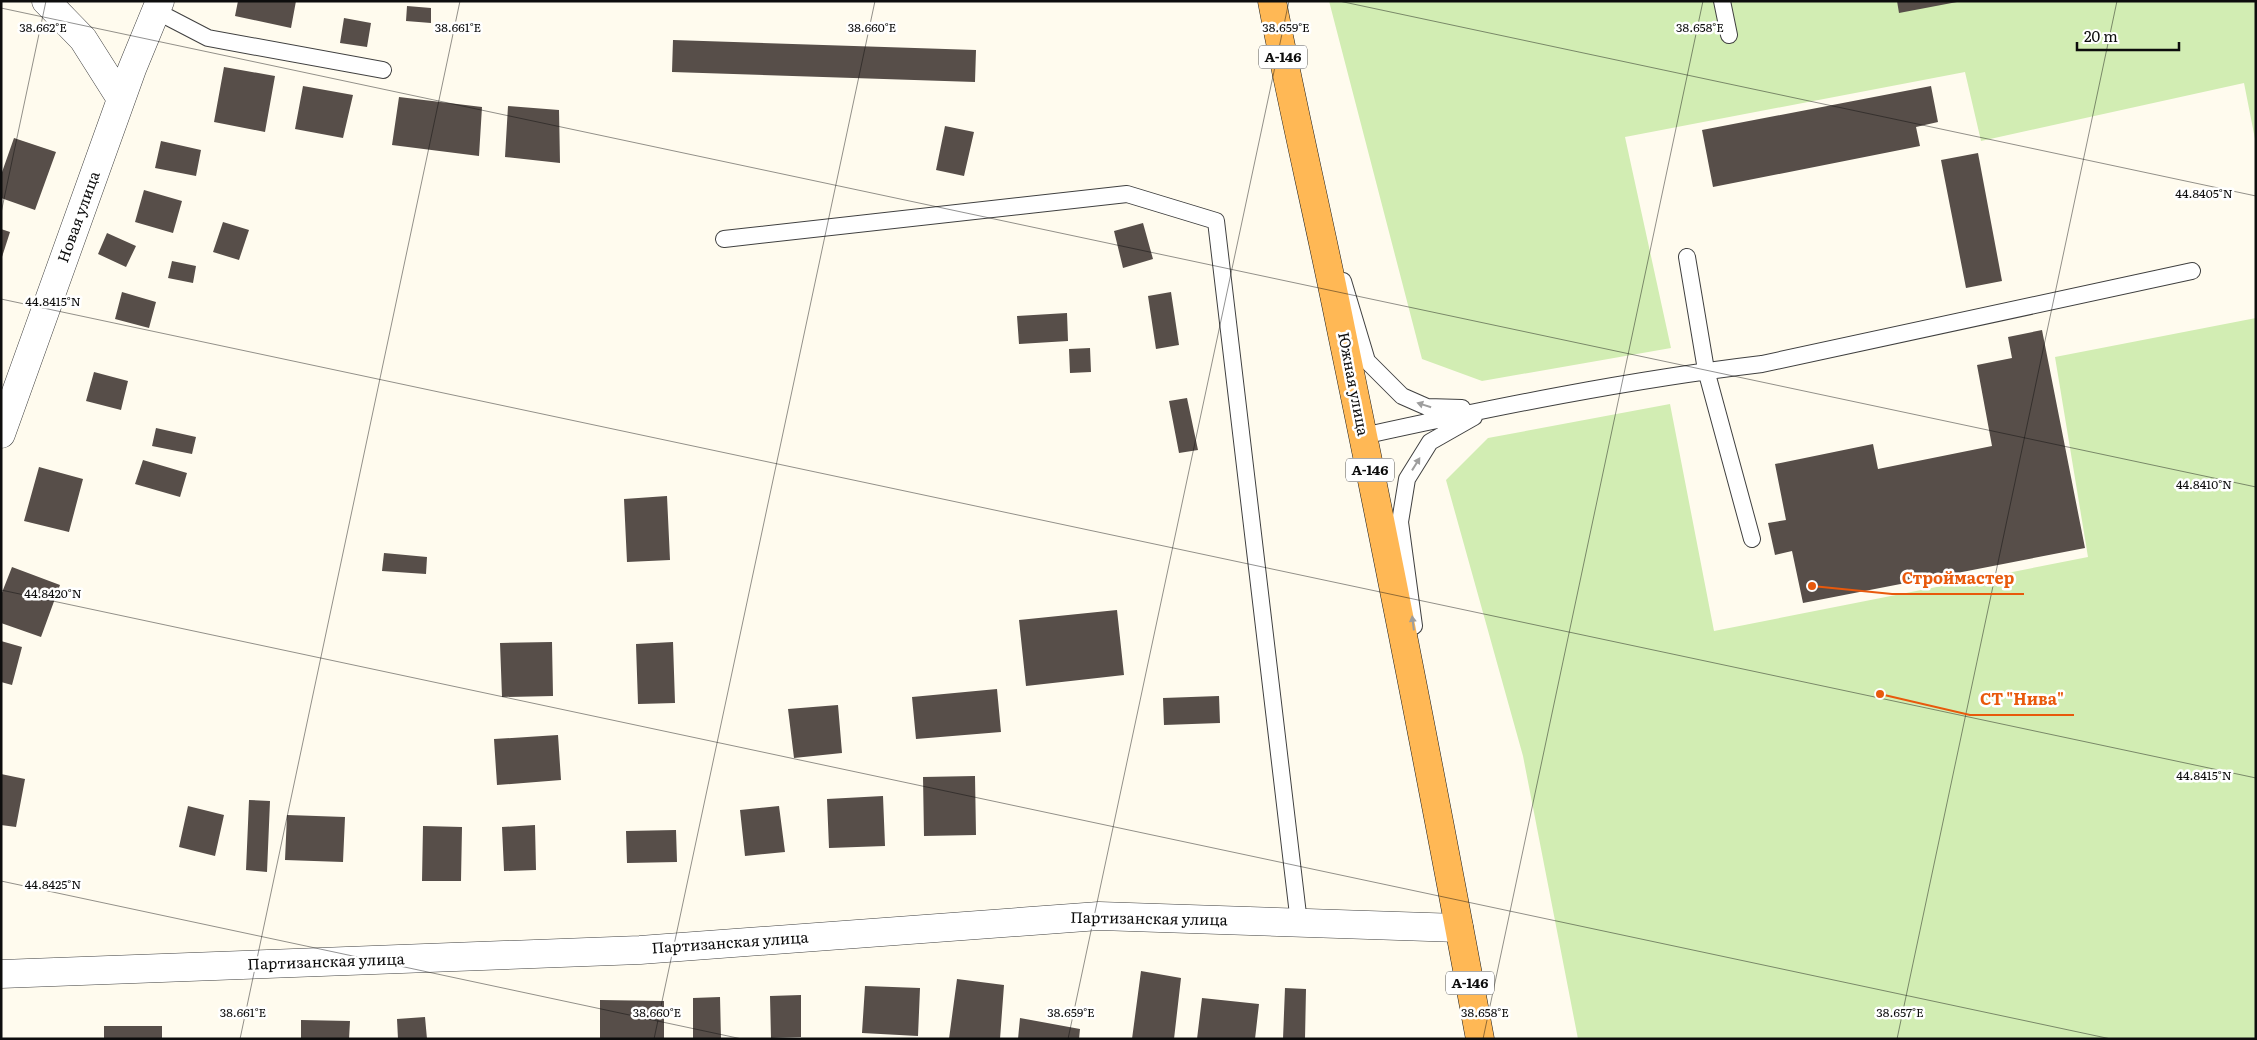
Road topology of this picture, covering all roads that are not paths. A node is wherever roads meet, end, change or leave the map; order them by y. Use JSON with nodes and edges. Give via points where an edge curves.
{"nodes":[{"id":1,"x":46,"y":1,"type":"edge"},
{"id":2,"x":1272,"y":1,"type":"edge"},
{"id":3,"x":1722,"y":1,"type":"edge"},
{"id":4,"x":158,"y":6,"type":"edge"},
{"id":5,"x":1729,"y":35,"type":"dead end"},
{"id":6,"x":383,"y":70,"type":"dead end"},
{"id":7,"x":121,"y":99,"type":"junction"},
{"id":8,"x":1293,"y":113,"type":"junction"},
{"id":9,"x":724,"y":239,"type":"dead end"},
{"id":10,"x":1687,"y":257,"type":"dead end"},
{"id":11,"x":2192,"y":271,"type":"dead end"},
{"id":12,"x":1706,"y":370,"type":"junction"},
{"id":13,"x":1489,"y":409,"type":"junction"},
{"id":14,"x":1,"y":434,"type":"edge"},
{"id":15,"x":1363,"y":436,"type":"junction"},
{"id":16,"x":1752,"y":539,"type":"dead end"},
{"id":17,"x":1440,"y":827,"type":"junction"},
{"id":18,"x":1299,"y":922,"type":"junction"},
{"id":19,"x":1459,"y":928,"type":"junction"},
{"id":20,"x":1,"y":974,"type":"edge"},
{"id":21,"x":1480,"y":1039,"type":"edge"}],
"edges":[{"from":1,"to":7,"type":"street","via":[[83,39]]},
{"from":2,"to":8,"type":"highway","name":"Южная улица","number":"А-146"},
{"from":3,"to":5,"type":"lane"},
{"from":4,"to":6,"type":"lane","via":[[208,38]]},
{"from":4,"to":7,"type":"street","name":"Новая улица"},
{"from":7,"to":14,"type":"street","name":"Новая улица"},
{"from":13,"to":8,"type":"lane","one_way":true,"via":[[1427,407],[1402,396],[1367,361]]},
{"from":8,"to":15,"type":"highway","name":"Южная улица","number":"А-146","via":[[1320,221]]},
{"from":9,"to":18,"type":"lane","via":[[1127,194],[1216,221]]},
{"from":10,"to":12,"type":"lane"},
{"from":11,"to":12,"type":"lane","via":[[1762,364]]},
{"from":12,"to":13,"type":"lane"},
{"from":12,"to":16,"type":"lane"},
{"from":13,"to":15,"type":"lane"},
{"from":17,"to":13,"type":"lane","one_way":true,"via":[[1400,522],[1407,479],[1430,442]]},
{"from":15,"to":17,"type":"highway","name":"Южная улица","number":"А-146"},
{"from":17,"to":19,"type":"highway","number":"А-146"},
{"from":18,"to":19,"type":"street","name":"Партизанская улица"},
{"from":18,"to":20,"type":"street","name":"Партизанская улица","via":[[1099,916],[640,950]]},
{"from":19,"to":21,"type":"highway","number":"А-146"}]}
